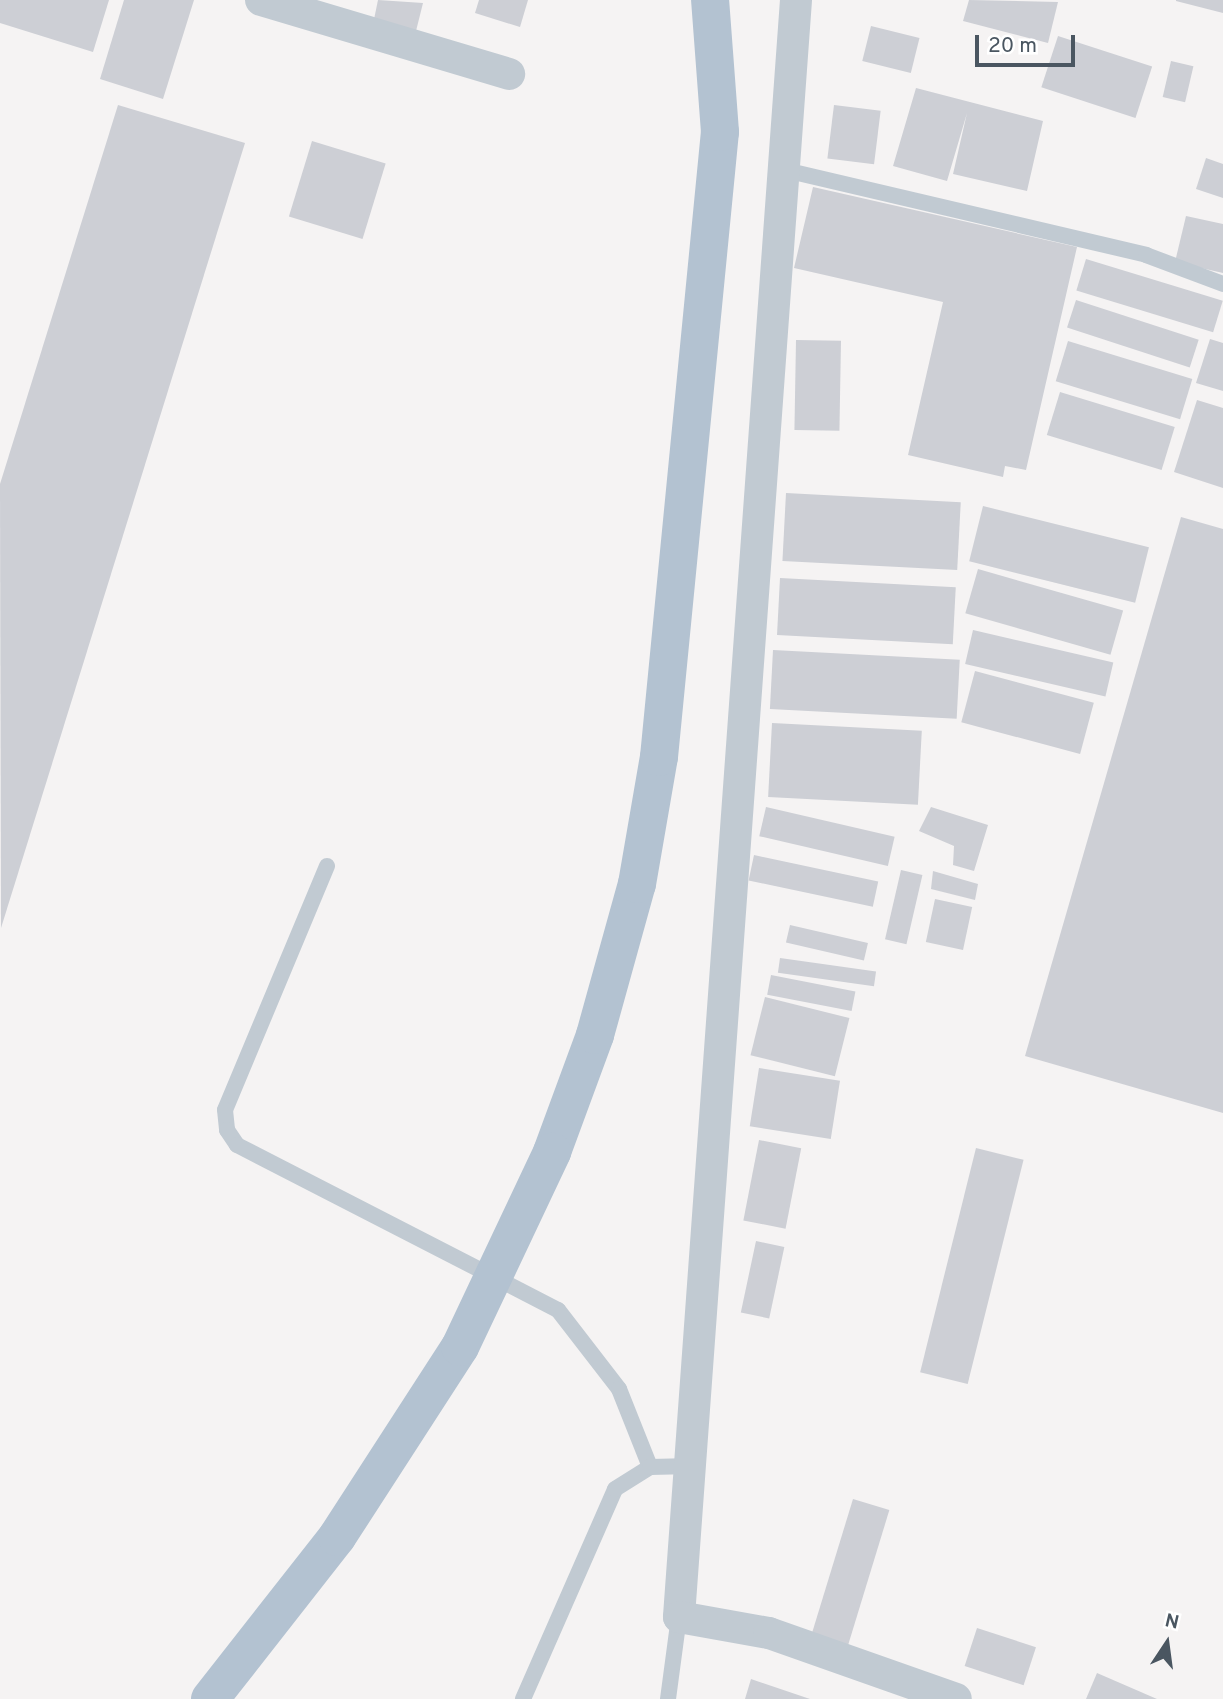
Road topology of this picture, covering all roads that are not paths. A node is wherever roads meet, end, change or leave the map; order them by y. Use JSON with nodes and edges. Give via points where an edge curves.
{"nodes":[{"id":1,"x":261,"y":0,"type":"edge"},
{"id":2,"x":710,"y":0,"type":"edge"},
{"id":3,"x":796,"y":0,"type":"edge"},
{"id":4,"x":509,"y":74,"type":"dead end"},
{"id":5,"x":785,"y":170,"type":"junction"},
{"id":6,"x":1223,"y":284,"type":"edge"},
{"id":7,"x":327,"y":866,"type":"dead end"},
{"id":8,"x":693,"y":1466,"type":"junction"},
{"id":9,"x":650,"y":1467,"type":"junction"},
{"id":10,"x":679,"y":1616,"type":"junction"},
{"id":11,"x":210,"y":1699,"type":"edge"},
{"id":12,"x":523,"y":1699,"type":"edge"},
{"id":13,"x":668,"y":1699,"type":"edge"},
{"id":14,"x":956,"y":1699,"type":"edge"}],
"edges":[{"from":1,"to":4,"type":"street"},
{"from":2,"to":11,"type":"main road","bridge":true,"via":[[720,132],[659,757],[633,897],[595,1035],[552,1152],[460,1347],[337,1537]]},
{"from":3,"to":5,"type":"street"},
{"from":5,"to":6,"type":"lane","via":[[1146,256]]},
{"from":5,"to":8,"type":"street"},
{"from":7,"to":9,"type":"lane","via":[[225,1111],[227,1130],[237,1145],[558,1310],[619,1389]]},
{"from":8,"to":9,"type":"lane"},
{"from":8,"to":10,"type":"street"},
{"from":9,"to":12,"type":"lane","via":[[614,1489]]},
{"from":10,"to":13,"type":"lane"},
{"from":10,"to":14,"type":"street","via":[[769,1633]]}]}
